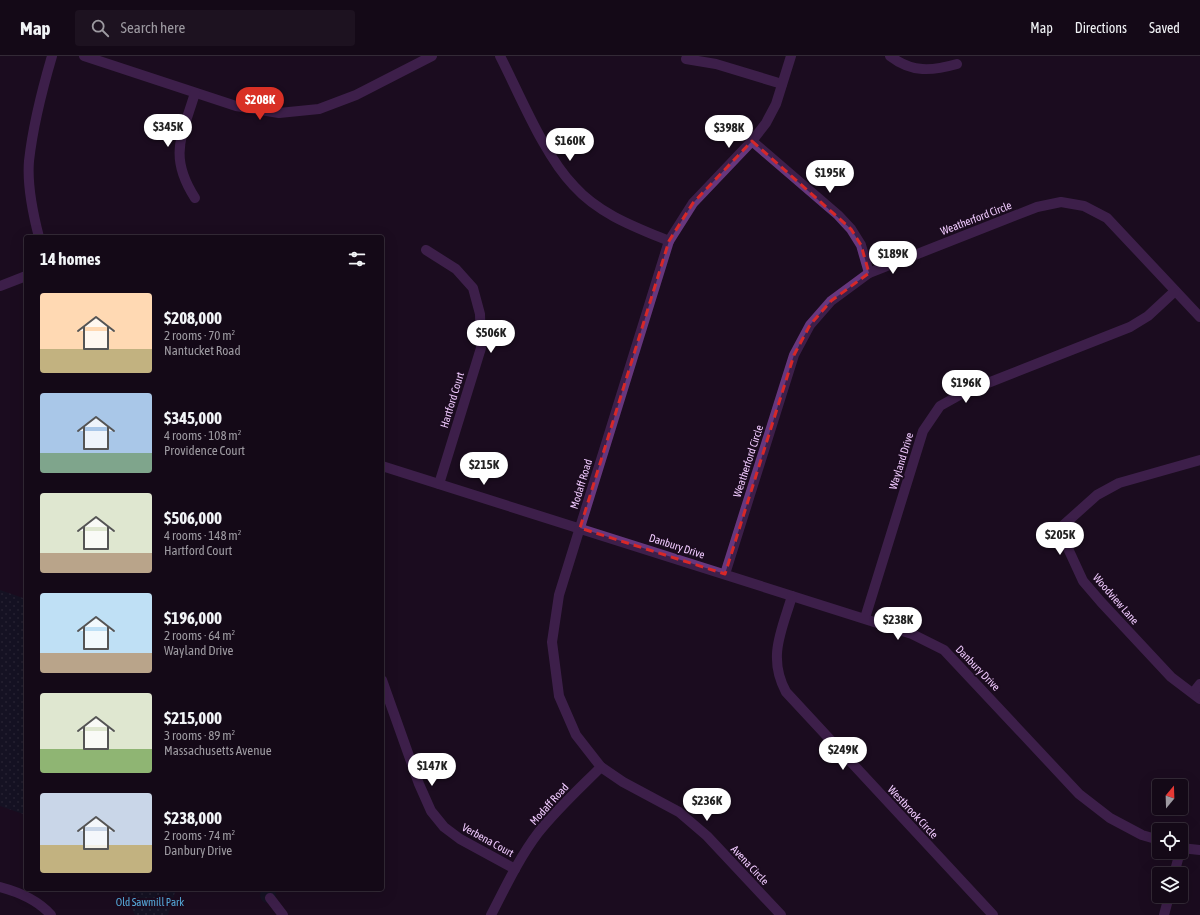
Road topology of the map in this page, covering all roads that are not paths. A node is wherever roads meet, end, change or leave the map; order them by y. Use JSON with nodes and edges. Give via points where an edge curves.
{"nodes":[{"id":1,"x":52,"y":56,"type":"edge"},
{"id":2,"x":84,"y":56,"type":"edge"},
{"id":3,"x":432,"y":56,"type":"edge"},
{"id":4,"x":500,"y":56,"type":"edge"},
{"id":5,"x":791,"y":56,"type":"edge"},
{"id":6,"x":890,"y":56,"type":"edge"},
{"id":7,"x":686,"y":59,"type":"dead end"},
{"id":8,"x":957,"y":64,"type":"dead end"},
{"id":9,"x":782,"y":84,"type":"junction"},
{"id":10,"x":195,"y":93,"type":"junction"},
{"id":11,"x":752,"y":141,"type":"junction"},
{"id":12,"x":195,"y":198,"type":"dead end"},
{"id":13,"x":38,"y":235,"type":"edge"},
{"id":14,"x":669,"y":241,"type":"junction"},
{"id":15,"x":426,"y":250,"type":"dead end"},
{"id":16,"x":869,"y":273,"type":"junction"},
{"id":17,"x":24,"y":277,"type":"edge"},
{"id":18,"x":0,"y":286,"type":"edge"},
{"id":19,"x":1175,"y":291,"type":"junction"},
{"id":20,"x":1200,"y":317,"type":"edge"},
{"id":21,"x":1200,"y":460,"type":"edge"},
{"id":22,"x":384,"y":467,"type":"edge"},
{"id":23,"x":439,"y":484,"type":"junction"},
{"id":24,"x":580,"y":528,"type":"junction"},
{"id":25,"x":725,"y":574,"type":"junction"},
{"id":26,"x":792,"y":596,"type":"junction"},
{"id":27,"x":865,"y":618,"type":"junction"},
{"id":28,"x":1200,"y":684,"type":"edge"},
{"id":29,"x":384,"y":686,"type":"edge"},
{"id":30,"x":1196,"y":696,"type":"edge"},
{"id":31,"x":601,"y":767,"type":"junction"},
{"id":32,"x":1152,"y":838,"type":"edge"},
{"id":33,"x":1188,"y":849,"type":"edge"},
{"id":34,"x":1200,"y":850,"type":"edge"},
{"id":35,"x":515,"y":869,"type":"junction"},
{"id":36,"x":0,"y":887,"type":"edge"},
{"id":37,"x":270,"y":898,"type":"dead end"},
{"id":38,"x":1167,"y":903,"type":"edge"},
{"id":39,"x":51,"y":915,"type":"edge"},
{"id":40,"x":283,"y":915,"type":"edge"},
{"id":41,"x":491,"y":915,"type":"edge"},
{"id":42,"x":781,"y":915,"type":"edge"},
{"id":43,"x":993,"y":915,"type":"edge"},
{"id":44,"x":1164,"y":915,"type":"edge"}],
"edges":[{"from":1,"to":13,"type":"street","via":[[38,104],[29,162],[33,215]]},
{"from":2,"to":10,"type":"street"},
{"from":3,"to":10,"type":"street","via":[[356,95],[319,109],[279,113],[236,106]]},
{"from":4,"to":14,"type":"street","via":[[549,152],[574,186],[602,209],[631,226]]},
{"from":5,"to":9,"type":"street","name":"Modaff Road"},
{"from":6,"to":8,"type":"street","via":[[915,70]]},
{"from":7,"to":9,"type":"street","via":[[716,64]]},
{"from":9,"to":11,"type":"street","name":"Modaff Road","via":[[776,104]]},
{"from":10,"to":12,"type":"street","via":[[182,135],[179,158],[184,182]]},
{"from":11,"to":14,"type":"street","name":"Modaff Road","via":[[693,203]]},
{"from":11,"to":16,"type":"street","via":[[851,229],[861,245]]},
{"from":14,"to":24,"type":"street","name":"Modaff Road"},
{"from":15,"to":23,"type":"street","name":"Hartford Court","via":[[456,269],[473,288],[480,314],[481,348]]},
{"from":16,"to":19,"type":"street","name":"Weatherford Circle","via":[[1037,207],[1061,202],[1084,206],[1107,218]]},
{"from":16,"to":25,"type":"street","name":"Weatherford Circle","via":[[827,306],[810,325],[794,355]]},
{"from":17,"to":18,"type":"street"},
{"from":19,"to":20,"type":"street","name":"Weatherford Circle"},
{"from":19,"to":27,"type":"street","name":"Wayland Drive","via":[[1148,316],[1130,327],[965,392],[940,406],[923,431]]},
{"from":21,"to":30,"type":"street","name":"Woodview Lane","via":[[1119,483],[1097,495],[1059,529],[1083,581],[1092,592],[1171,677]]},
{"from":22,"to":23,"type":"street","name":"Danbury Drive"},
{"from":23,"to":24,"type":"street","name":"Danbury Drive"},
{"from":24,"to":25,"type":"street","name":"Danbury Drive"},
{"from":24,"to":31,"type":"street","name":"Modaff Road","via":[[559,595],[552,642],[559,696],[576,735]]},
{"from":25,"to":26,"type":"street","name":"Danbury Drive"},
{"from":26,"to":27,"type":"street","name":"Danbury Drive"},
{"from":26,"to":43,"type":"street","name":"Westbrook Circle","via":[[776,653],[779,676],[786,692]]},
{"from":27,"to":32,"type":"street","name":"Danbury Drive","via":[[912,634],[944,650],[1079,794],[1110,818]]},
{"from":28,"to":30,"type":"street"},
{"from":29,"to":35,"type":"street","name":"Verbena Court","via":[[431,811],[444,827],[460,839]]},
{"from":31,"to":35,"type":"street","name":"Modaff Road","via":[[537,834]]},
{"from":31,"to":42,"type":"street","name":"Avena Circle","via":[[679,812],[707,836]]},
{"from":33,"to":34,"type":"street"},
{"from":35,"to":41,"type":"street","name":"Modaff Road"},
{"from":36,"to":39,"type":"street","via":[[20,892],[46,908]]},
{"from":37,"to":40,"type":"street"},
{"from":38,"to":44,"type":"street"}]}
